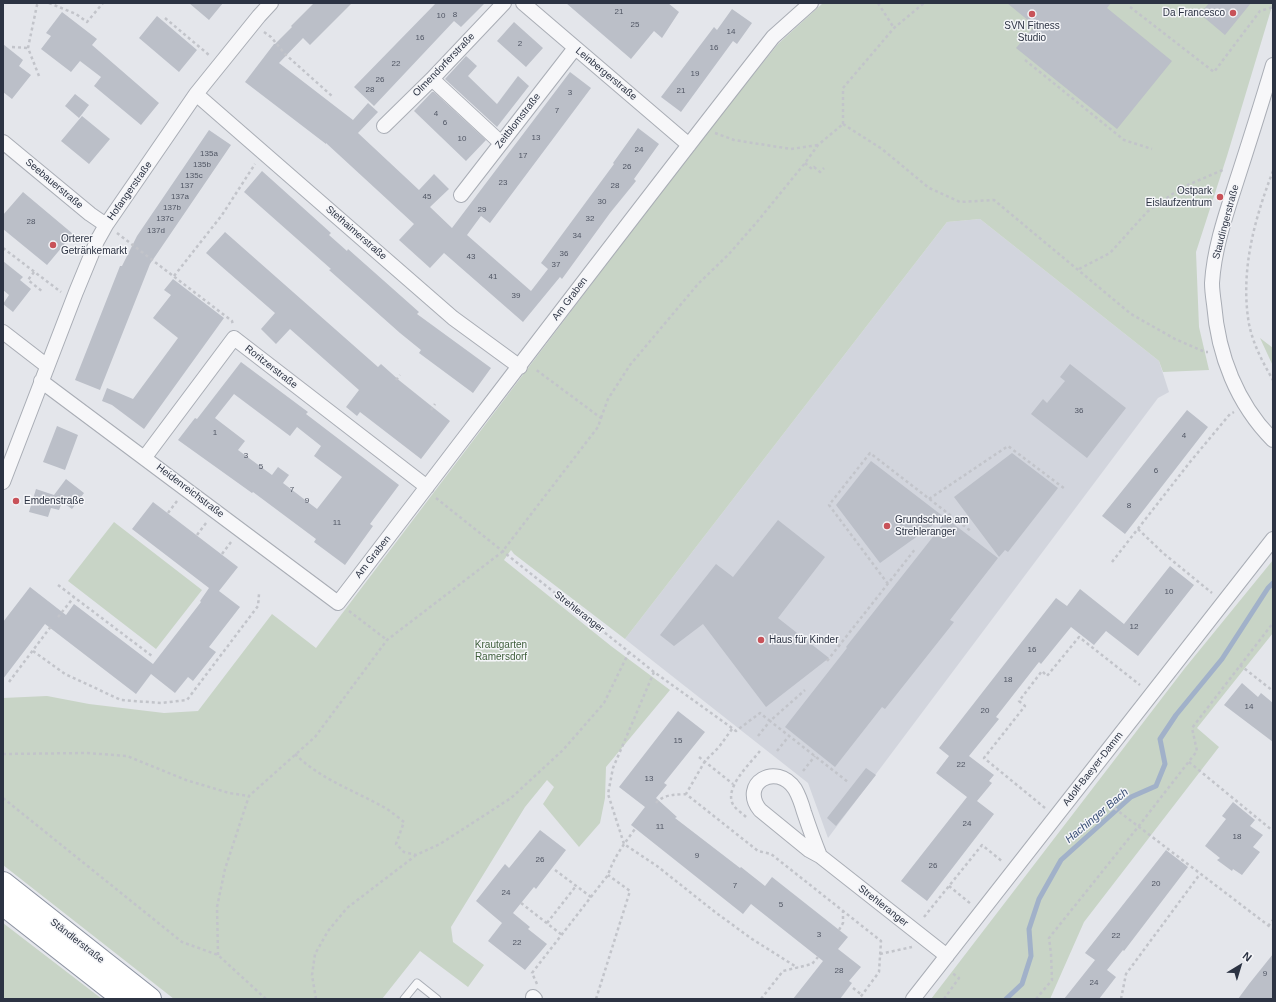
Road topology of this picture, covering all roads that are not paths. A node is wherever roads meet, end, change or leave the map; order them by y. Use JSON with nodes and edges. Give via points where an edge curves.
{"nodes":[{"id":1,"x":271,"y":3,"type":"edge"},
{"id":2,"x":504,"y":3,"type":"edge"},
{"id":3,"x":523,"y":3,"type":"edge"},
{"id":4,"x":811,"y":3,"type":"edge"},
{"id":5,"x":575,"y":48,"type":"junction"},
{"id":6,"x":1273,"y":65,"type":"edge"},
{"id":7,"x":432,"y":79,"type":"junction"},
{"id":8,"x":196,"y":94,"type":"junction"},
{"id":9,"x":384,"y":126,"type":"dead end"},
{"id":10,"x":3,"y":142,"type":"edge"},
{"id":11,"x":501,"y":143,"type":"junction"},
{"id":12,"x":688,"y":145,"type":"junction"},
{"id":13,"x":461,"y":195,"type":"dead end"},
{"id":14,"x":106,"y":225,"type":"junction"},
{"id":15,"x":3,"y":332,"type":"edge"},
{"id":16,"x":47,"y":366,"type":"junction"},
{"id":17,"x":520,"y":367,"type":"junction"},
{"id":18,"x":41,"y":381,"type":"junction"},
{"id":19,"x":1273,"y":440,"type":"edge"},
{"id":20,"x":145,"y":457,"type":"junction"},
{"id":21,"x":4,"y":475,"type":"edge"},
{"id":22,"x":427,"y":487,"type":"junction"},
{"id":23,"x":1273,"y":539,"type":"edge"},
{"id":24,"x":338,"y":603,"type":"joint"},
{"id":25,"x":820,"y":856,"type":"junction"},
{"id":26,"x":3,"y":884,"type":"edge"},
{"id":27,"x":3,"y":904,"type":"edge"},
{"id":28,"x":947,"y":956,"type":"junction"},
{"id":29,"x":124,"y":999,"type":"edge"},
{"id":30,"x":150,"y":999,"type":"edge"},
{"id":31,"x":404,"y":999,"type":"edge"},
{"id":32,"x":437,"y":999,"type":"edge"},
{"id":33,"x":913,"y":999,"type":"edge"}],
"edges":[{"from":1,"to":8,"type":"street","name":"Hofangerstraße"},
{"from":2,"to":7,"type":"street","name":"Olmendorferstraße"},
{"from":3,"to":5,"type":"street","name":"Leinbergerstraße"},
{"from":4,"to":12,"type":"street","name":"Am Graben","via":[[773,37]]},
{"from":5,"to":11,"type":"street","name":"Zeitblomstraße"},
{"from":5,"to":12,"type":"street","name":"Leinbergerstraße"},
{"from":6,"to":19,"type":"street","name":"Staudingerstraße","via":[[1218,244],[1212,284],[1215,326],[1233,382],[1256,421]]},
{"from":7,"to":9,"type":"street","name":"Olmendorferstraße"},
{"from":7,"to":11,"type":"street"},
{"from":8,"to":14,"type":"street","name":"Hofangerstraße"},
{"from":8,"to":17,"type":"street","name":"Stethaimerstraße","via":[[453,318]]},
{"from":10,"to":14,"type":"street","name":"Seebauerstraße"},
{"from":11,"to":13,"type":"street","name":"Zeitblomstraße"},
{"from":12,"to":17,"type":"street","name":"Am Graben"},
{"from":14,"to":16,"type":"street","name":"Hofangerstraße","via":[[97,241]]},
{"from":15,"to":16,"type":"street"},
{"from":16,"to":18,"type":"street","name":"Hofangerstraße"},
{"from":17,"to":22,"type":"street","name":"Am Graben"},
{"from":18,"to":20,"type":"street","name":"Heidenreichstraße"},
{"from":18,"to":21,"type":"street","name":"Hofangerstraße"},
{"from":20,"to":22,"type":"street","name":"Roritzerstraße","via":[[234,338]]},
{"from":20,"to":24,"type":"street","name":"Heidenreichstraße"},
{"from":22,"to":24,"type":"street","name":"Am Graben"},
{"from":23,"to":28,"type":"street","name":"Adolf-Baeyer-Damm"},
{"from":25,"to":25,"type":"street","name":"Strehleranger","via":[[795,790],[776,776],[763,779],[753,794],[755,804],[809,850]]},
{"from":25,"to":28,"type":"street","name":"Strehleranger"},
{"from":26,"to":30,"type":"highway","name":"Ständlerstraße"},
{"from":27,"to":29,"type":"highway","name":"Ständlerstraße"},
{"from":28,"to":33,"type":"street","name":"Adolf-Baeyer-Damm"},
{"from":31,"to":32,"type":"lane","via":[[417,983]]}]}
